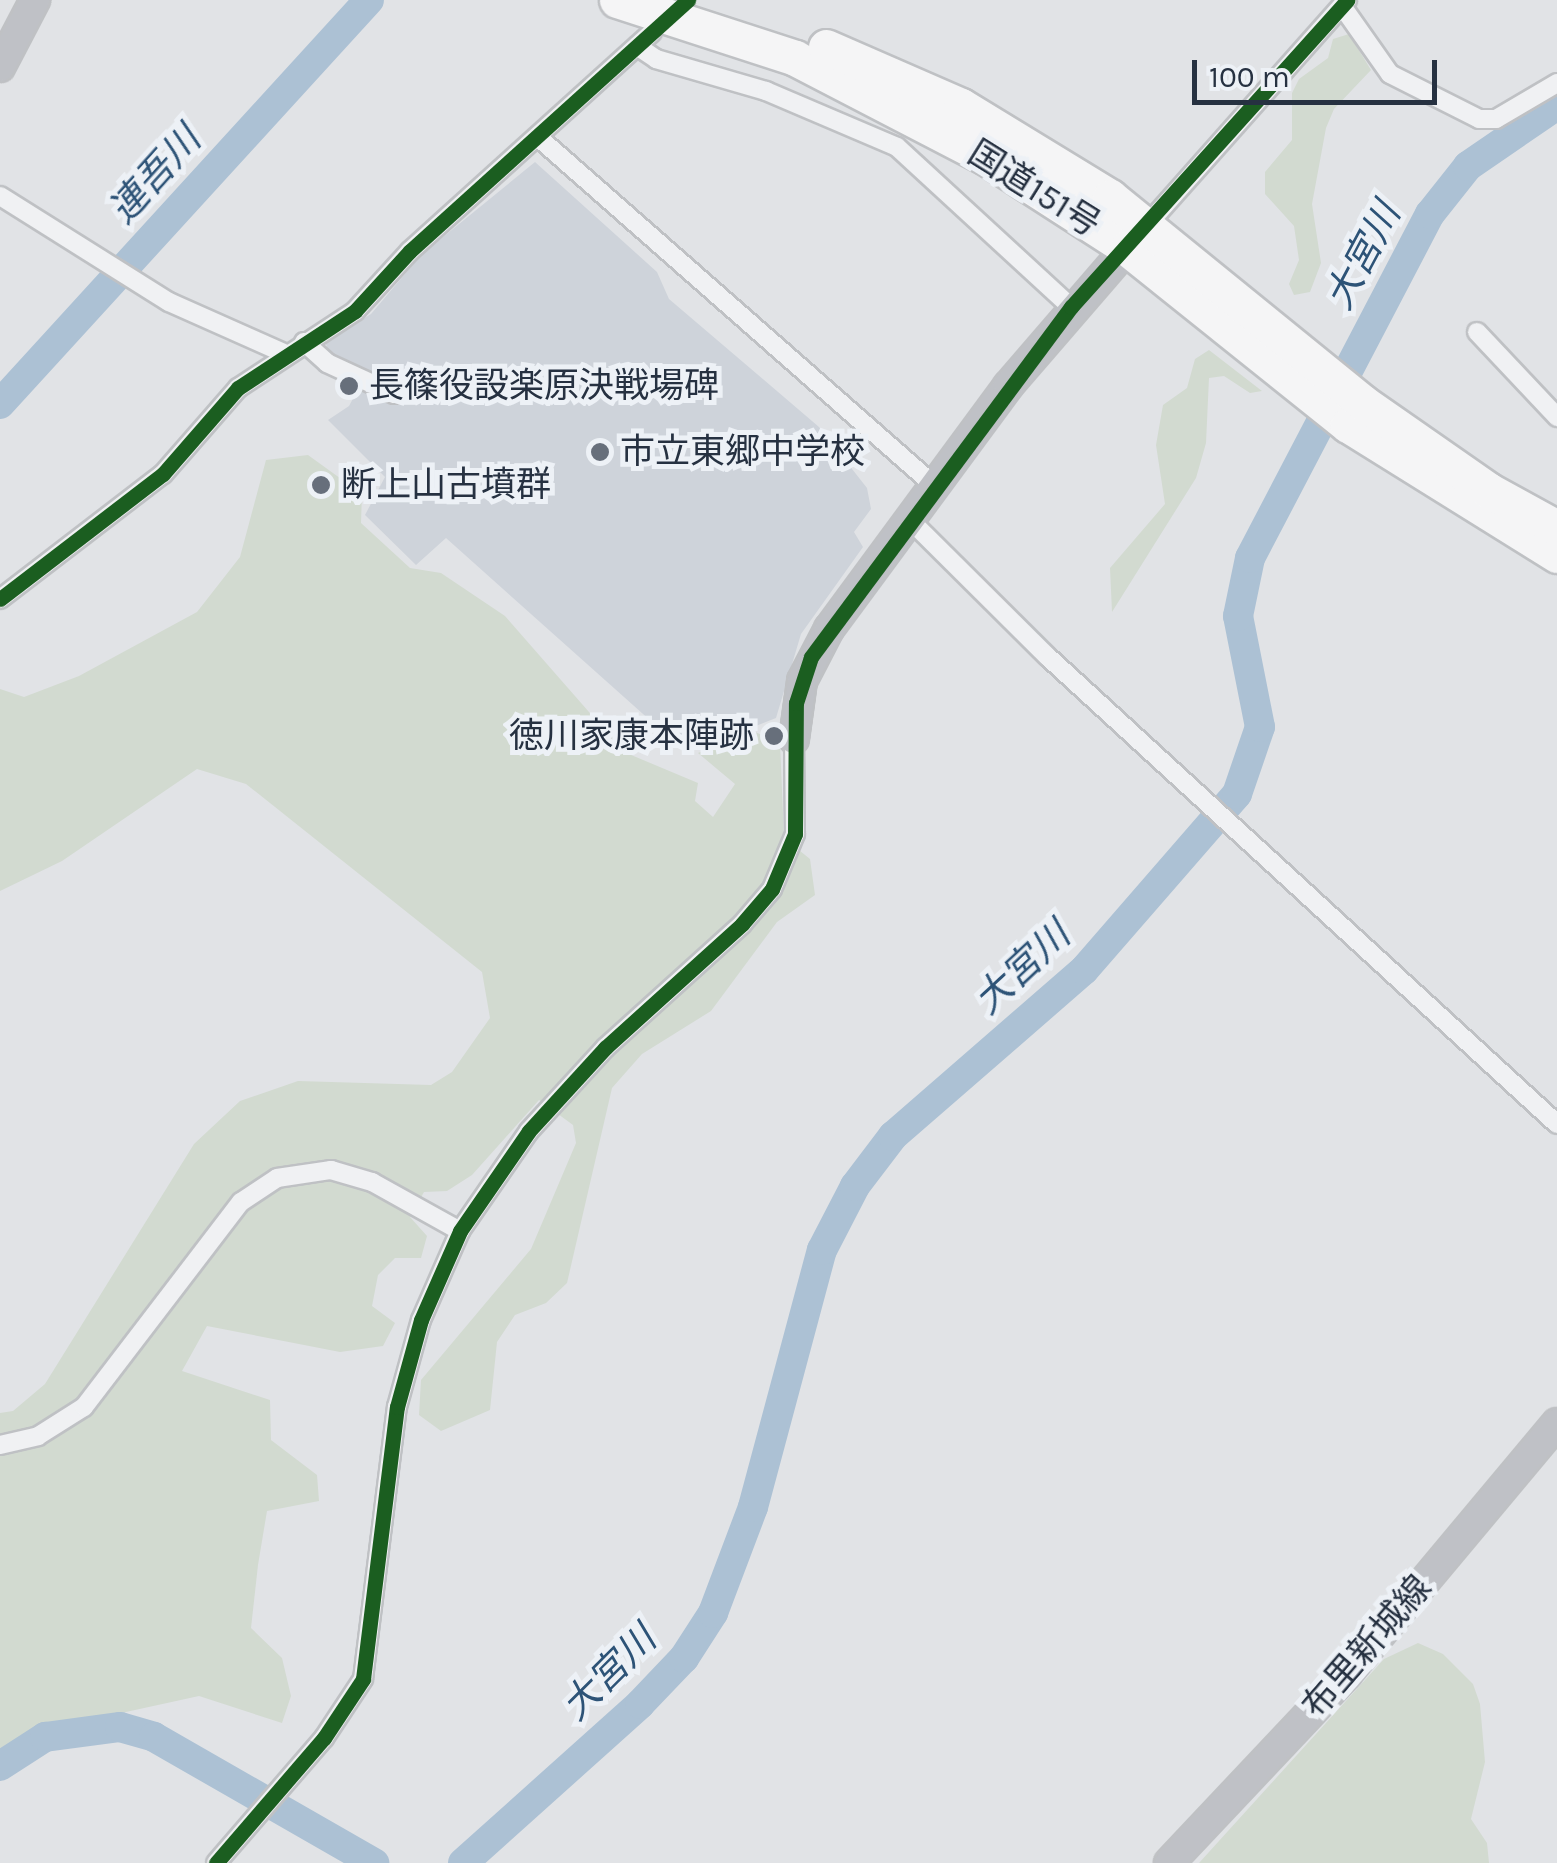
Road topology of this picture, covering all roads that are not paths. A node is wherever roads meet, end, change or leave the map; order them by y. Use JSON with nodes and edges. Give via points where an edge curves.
{"nodes":[{"id":1,"x":35,"y":0,"type":"edge"},
{"id":2,"x":617,"y":0,"type":"edge"},
{"id":3,"x":697,"y":0,"type":"edge"},
{"id":4,"x":1345,"y":3,"type":"edge"},
{"id":5,"x":652,"y":32,"type":"dead end"},
{"id":6,"x":637,"y":46,"type":"junction"},
{"id":7,"x":0,"y":66,"type":"edge"},
{"id":8,"x":1557,"y":83,"type":"edge"},
{"id":9,"x":539,"y":138,"type":"junction"},
{"id":10,"x":0,"y":196,"type":"edge"},
{"id":11,"x":1137,"y":236,"type":"junction"},
{"id":12,"x":1071,"y":307,"type":"junction"},
{"id":13,"x":1477,"y":332,"type":"dead end"},
{"id":14,"x":304,"y":342,"type":"junction"},
{"id":15,"x":286,"y":354,"type":"junction"},
{"id":16,"x":394,"y":394,"type":"dead end"},
{"id":17,"x":1355,"y":413,"type":"junction"},
{"id":18,"x":1557,"y":417,"type":"edge"},
{"id":19,"x":936,"y":486,"type":"junction"},
{"id":20,"x":910,"y":520,"type":"junction"},
{"id":21,"x":1557,"y":528,"type":"edge"},
{"id":22,"x":1557,"y":555,"type":"edge"},
{"id":23,"x":0,"y":599,"type":"edge"},
{"id":24,"x":794,"y":739,"type":"joint"},
{"id":25,"x":1557,"y":1124,"type":"edge"},
{"id":26,"x":460,"y":1231,"type":"junction"},
{"id":27,"x":1557,"y":1423,"type":"edge"},
{"id":28,"x":0,"y":1445,"type":"edge"},
{"id":29,"x":216,"y":1863,"type":"edge"},
{"id":30,"x":1169,"y":1863,"type":"edge"}],
"edges":[{"from":1,"to":7,"type":"street"},
{"from":2,"to":11,"type":"highway","name":"国道151号","via":[[719,30],[858,86]]},
{"from":3,"to":11,"type":"highway","name":"国道151号","via":[[961,106]]},
{"from":4,"to":8,"type":"street","via":[[1390,74],[1478,119],[1496,120]]},
{"from":4,"to":11,"type":"street"},
{"from":5,"to":6,"type":"street"},
{"from":6,"to":9,"type":"street"},
{"from":6,"to":12,"type":"street","via":[[656,59],[766,92],[897,148]]},
{"from":9,"to":14,"type":"street","via":[[410,252],[355,311]]},
{"from":9,"to":19,"type":"street"},
{"from":10,"to":15,"type":"street","via":[[129,278]]},
{"from":11,"to":12,"type":"street"},
{"from":11,"to":17,"type":"highway","name":"国道151号"},
{"from":12,"to":19,"type":"street"},
{"from":13,"to":18,"type":"street"},
{"from":14,"to":15,"type":"street"},
{"from":14,"to":16,"type":"street","via":[[328,363]]},
{"from":15,"to":23,"type":"street","via":[[225,400],[163,474]]},
{"from":17,"to":21,"type":"highway","name":"国道151号"},
{"from":17,"to":22,"type":"highway","name":"国道151号"},
{"from":19,"to":20,"type":"street"},
{"from":20,"to":24,"type":"street","via":[[811,658],[796,703]]},
{"from":20,"to":25,"type":"street"},
{"from":24,"to":26,"type":"street","via":[[795,834],[772,889],[605,1048],[529,1131]]},
{"from":26,"to":28,"type":"street","via":[[372,1182],[331,1170],[278,1178],[228,1217],[84,1407],[38,1436]]},
{"from":26,"to":29,"type":"street","via":[[400,1392],[362,1679],[324,1738]]},
{"from":27,"to":30,"type":"street","name":"布里新城線","via":[[1348,1674]]}]}
